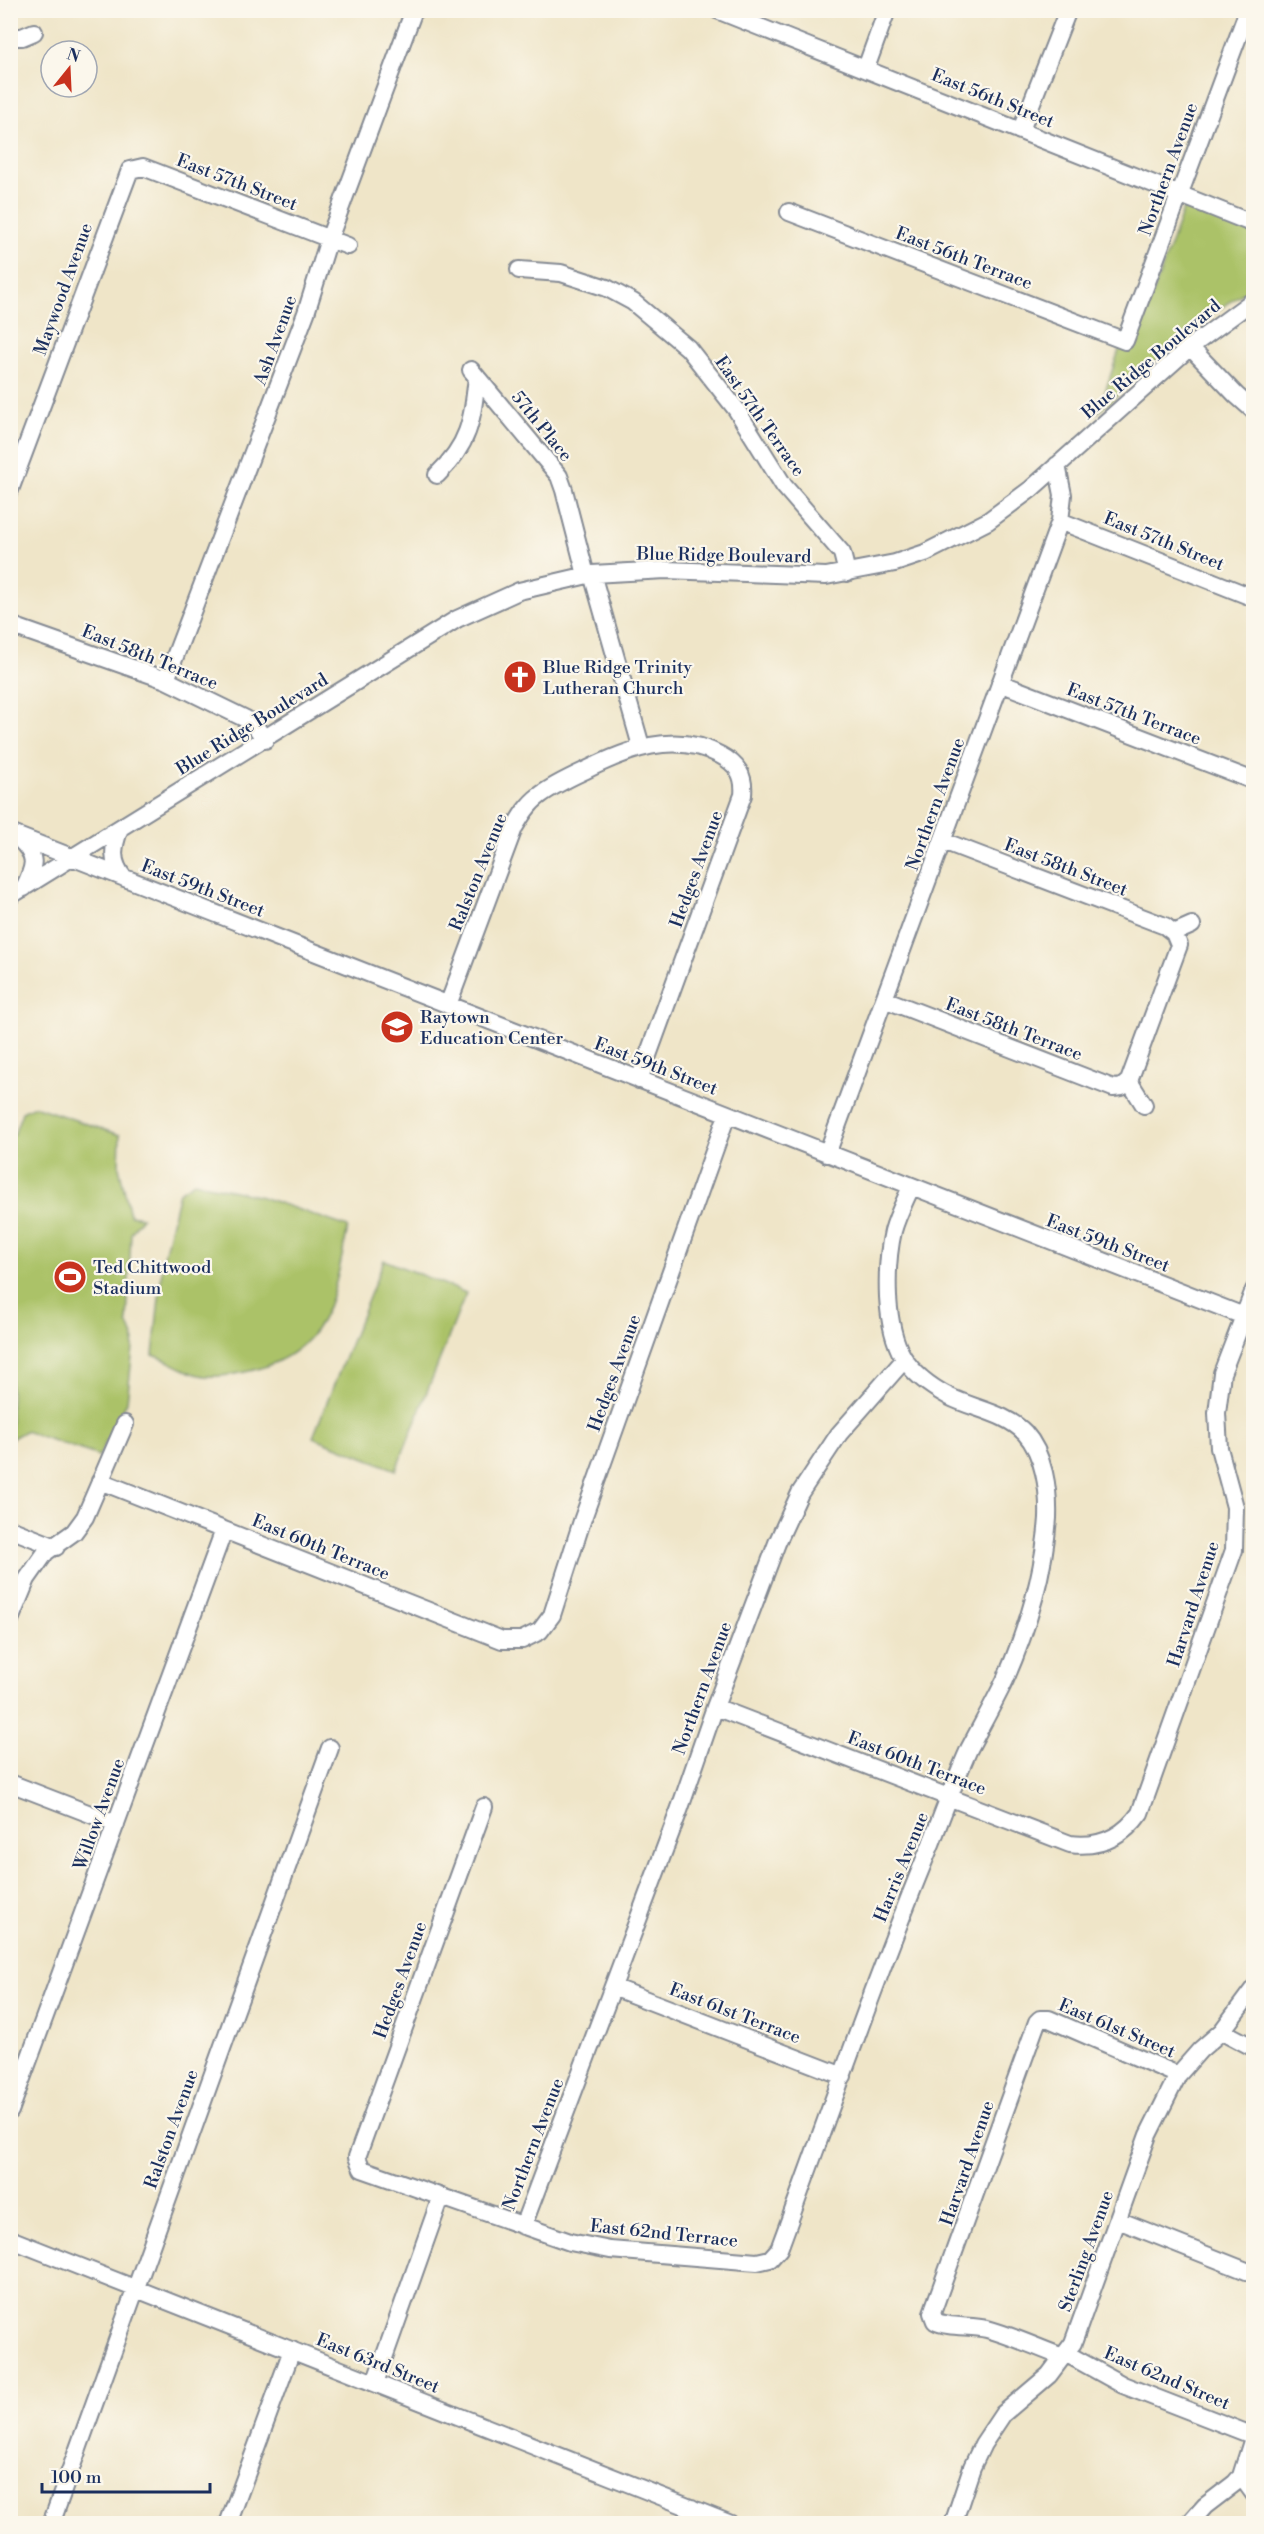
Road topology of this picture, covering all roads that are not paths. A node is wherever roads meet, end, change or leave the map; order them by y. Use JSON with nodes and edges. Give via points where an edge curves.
{"nodes":[{"id":1,"x":414,"y":10,"type":"edge"},
{"id":2,"x":717,"y":10,"type":"edge"},
{"id":3,"x":887,"y":10,"type":"edge"},
{"id":4,"x":1068,"y":10,"type":"edge"},
{"id":5,"x":1248,"y":10,"type":"edge"},
{"id":6,"x":34,"y":32,"type":"dead end"},
{"id":7,"x":10,"y":37,"type":"edge"},
{"id":8,"x":866,"y":68,"type":"junction"},
{"id":9,"x":1021,"y":130,"type":"junction"},
{"id":10,"x":130,"y":170,"type":"joint"},
{"id":11,"x":1180,"y":194,"type":"junction"},
{"id":12,"x":789,"y":212,"type":"dead end"},
{"id":13,"x":1254,"y":224,"type":"edge"},
{"id":14,"x":330,"y":239,"type":"junction"},
{"id":15,"x":348,"y":246,"type":"dead end"},
{"id":16,"x":519,"y":270,"type":"dead end"},
{"id":17,"x":1254,"y":300,"type":"edge"},
{"id":18,"x":1125,"y":341,"type":"joint"},
{"id":19,"x":1190,"y":347,"type":"junction"},
{"id":20,"x":1254,"y":411,"type":"edge"},
{"id":21,"x":1057,"y":465,"type":"junction"},
{"id":22,"x":437,"y":475,"type":"dead end"},
{"id":23,"x":10,"y":490,"type":"edge"},
{"id":24,"x":1060,"y":521,"type":"junction"},
{"id":25,"x":847,"y":573,"type":"junction"},
{"id":26,"x":589,"y":574,"type":"junction"},
{"id":27,"x":1254,"y":598,"type":"edge"},
{"id":28,"x":10,"y":625,"type":"edge"},
{"id":29,"x":166,"y":680,"type":"junction"},
{"id":30,"x":1000,"y":683,"type":"junction"},
{"id":31,"x":265,"y":740,"type":"junction"},
{"id":32,"x":641,"y":746,"type":"junction"},
{"id":33,"x":1254,"y":781,"type":"edge"},
{"id":34,"x":120,"y":828,"type":"junction"},
{"id":35,"x":12,"y":834,"type":"edge"},
{"id":36,"x":943,"y":841,"type":"junction"},
{"id":37,"x":71,"y":857,"type":"junction"},
{"id":38,"x":124,"y":878,"type":"junction"},
{"id":39,"x":17,"y":892,"type":"edge"},
{"id":40,"x":1192,"y":924,"type":"dead end"},
{"id":41,"x":1174,"y":933,"type":"junction"},
{"id":42,"x":884,"y":999,"type":"junction"},
{"id":43,"x":448,"y":1005,"type":"junction"},
{"id":44,"x":639,"y":1080,"type":"junction"},
{"id":45,"x":1129,"y":1081,"type":"junction"},
{"id":46,"x":1144,"y":1105,"type":"dead end"},
{"id":47,"x":727,"y":1115,"type":"junction"},
{"id":48,"x":827,"y":1154,"type":"junction"},
{"id":49,"x":911,"y":1187,"type":"junction"},
{"id":50,"x":1254,"y":1290,"type":"edge"},
{"id":51,"x":1249,"y":1318,"type":"edge"},
{"id":52,"x":904,"y":1360,"type":"junction"},
{"id":53,"x":125,"y":1424,"type":"dead end"},
{"id":54,"x":100,"y":1481,"type":"junction"},
{"id":55,"x":10,"y":1529,"type":"edge"},
{"id":56,"x":224,"y":1530,"type":"junction"},
{"id":57,"x":56,"y":1547,"type":"junction"},
{"id":58,"x":10,"y":1620,"type":"edge"},
{"id":59,"x":528,"y":1637,"type":"joint"},
{"id":60,"x":715,"y":1707,"type":"junction"},
{"id":61,"x":330,"y":1748,"type":"dead end"},
{"id":62,"x":10,"y":1783,"type":"edge"},
{"id":63,"x":950,"y":1796,"type":"junction"},
{"id":64,"x":484,"y":1807,"type":"dead end"},
{"id":65,"x":116,"y":1824,"type":"junction"},
{"id":66,"x":1106,"y":1841,"type":"joint"},
{"id":67,"x":613,"y":1987,"type":"junction"},
{"id":68,"x":1254,"y":1988,"type":"edge"},
{"id":69,"x":1040,"y":2019,"type":"joint"},
{"id":70,"x":1222,"y":2031,"type":"junction"},
{"id":71,"x":1254,"y":2048,"type":"edge"},
{"id":72,"x":1178,"y":2075,"type":"junction"},
{"id":73,"x":843,"y":2076,"type":"junction"},
{"id":74,"x":10,"y":2111,"type":"edge"},
{"id":75,"x":359,"y":2166,"type":"joint"},
{"id":76,"x":441,"y":2197,"type":"junction"},
{"id":77,"x":1118,"y":2220,"type":"junction"},
{"id":78,"x":523,"y":2226,"type":"junction"},
{"id":79,"x":10,"y":2239,"type":"edge"},
{"id":80,"x":763,"y":2260,"type":"joint"},
{"id":81,"x":1254,"y":2274,"type":"edge"},
{"id":82,"x":136,"y":2289,"type":"junction"},
{"id":83,"x":935,"y":2321,"type":"joint"},
{"id":84,"x":292,"y":2350,"type":"junction"},
{"id":85,"x":1065,"y":2355,"type":"junction"},
{"id":86,"x":375,"y":2383,"type":"junction"},
{"id":87,"x":1253,"y":2435,"type":"edge"},
{"id":88,"x":1241,"y":2476,"type":"junction"},
{"id":89,"x":1254,"y":2494,"type":"edge"},
{"id":90,"x":689,"y":2516,"type":"edge"},
{"id":91,"x":51,"y":2523,"type":"edge"},
{"id":92,"x":228,"y":2523,"type":"edge"},
{"id":93,"x":731,"y":2523,"type":"edge"},
{"id":94,"x":953,"y":2523,"type":"edge"},
{"id":95,"x":1190,"y":2523,"type":"edge"}],
"edges":[{"from":1,"to":14,"type":"street","name":"Ash Avenue"},
{"from":2,"to":8,"type":"street","name":"East 56th Street"},
{"from":3,"to":8,"type":"street"},
{"from":4,"to":9,"type":"street"},
{"from":5,"to":11,"type":"street","name":"Northern Avenue"},
{"from":6,"to":7,"type":"street","via":[[21,38]]},
{"from":8,"to":9,"type":"street","name":"East 56th Street"},
{"from":9,"to":11,"type":"street","name":"East 56th Street"},
{"from":10,"to":14,"type":"street","name":"East 57th Street","via":[[143,167]]},
{"from":10,"to":23,"type":"street","name":"Maywood Avenue"},
{"from":11,"to":13,"type":"street","name":"East 56th Street"},
{"from":11,"to":18,"type":"street","name":"Northern Avenue"},
{"from":12,"to":18,"type":"street","name":"East 56th Terrace"},
{"from":14,"to":15,"type":"street","name":"East 57th Street"},
{"from":14,"to":29,"type":"street","name":"Ash Avenue","via":[[306,313]]},
{"from":16,"to":25,"type":"street","name":"East 57th Terrace","via":[[561,273],[607,288],[633,302],[684,344],[736,409],[784,486],[842,553]]},
{"from":17,"to":19,"type":"street","name":"Blue Ridge Boulevard"},
{"from":19,"to":20,"type":"street"},
{"from":19,"to":21,"type":"street","name":"Blue Ridge Boulevard"},
{"from":21,"to":24,"type":"street","name":"Northern Avenue","via":[[1063,495]]},
{"from":21,"to":25,"type":"street","name":"Blue Ridge Boulevard","via":[[960,537],[895,563]]},
{"from":22,"to":26,"type":"street","name":"57th Place","via":[[453,459],[465,438],[473,414],[474,374],[558,476]]},
{"from":24,"to":27,"type":"street","name":"East 57th Street"},
{"from":24,"to":30,"type":"street","name":"Northern Avenue"},
{"from":25,"to":26,"type":"street","name":"Blue Ridge Boulevard","via":[[826,576],[666,570]]},
{"from":26,"to":31,"type":"street","name":"Blue Ridge Boulevard","via":[[519,591],[457,619]]},
{"from":26,"to":32,"type":"street"},
{"from":28,"to":29,"type":"street","name":"East 58th Terrace"},
{"from":29,"to":31,"type":"street","name":"East 58th Terrace","via":[[246,719]]},
{"from":30,"to":33,"type":"street","name":"East 57th Terrace"},
{"from":30,"to":36,"type":"street","name":"Northern Avenue"},
{"from":31,"to":34,"type":"street","name":"Blue Ridge Boulevard"},
{"from":32,"to":43,"type":"street","name":"Ralston Avenue","via":[[570,777],[539,796],[525,810],[514,828]]},
{"from":32,"to":44,"type":"street","name":"Hedges Avenue","via":[[679,743],[712,750],[734,763],[744,785]]},
{"from":34,"to":37,"type":"street","name":"Blue Ridge Boulevard"},
{"from":34,"to":38,"type":"street","via":[[113,857]]},
{"from":35,"to":37,"type":"street","name":"East 59th Street"},
{"from":35,"to":39,"type":"street","via":[[32,851],[34,863]]},
{"from":36,"to":41,"type":"street","name":"East 58th Street","via":[[1165,926]]},
{"from":36,"to":42,"type":"street","name":"Northern Avenue"},
{"from":37,"to":38,"type":"street","name":"East 59th Street"},
{"from":37,"to":39,"type":"street","name":"Blue Ridge Boulevard"},
{"from":38,"to":43,"type":"street","name":"East 59th Street"},
{"from":40,"to":41,"type":"street"},
{"from":41,"to":45,"type":"street","via":[[1179,945]]},
{"from":42,"to":45,"type":"street","name":"East 58th Terrace","via":[[1113,1088]]},
{"from":42,"to":48,"type":"street","name":"Northern Avenue"},
{"from":43,"to":44,"type":"street","name":"East 59th Street"},
{"from":44,"to":47,"type":"street","name":"East 59th Street"},
{"from":45,"to":46,"type":"street"},
{"from":47,"to":48,"type":"street","name":"East 59th Street"},
{"from":47,"to":59,"type":"street","name":"Hedges Avenue","via":[[552,1615],[540,1631]]},
{"from":48,"to":49,"type":"street","name":"East 59th Street"},
{"from":49,"to":51,"type":"street","name":"East 59th Street"},
{"from":49,"to":52,"type":"street","via":[[894,1229],[887,1272],[889,1323]]},
{"from":50,"to":51,"type":"street","name":"Harvard Avenue"},
{"from":51,"to":66,"type":"street","name":"Harvard Avenue","via":[[1222,1373],[1216,1413],[1219,1448],[1235,1507],[1234,1550],[1229,1569],[1140,1813],[1131,1827]]},
{"from":52,"to":60,"type":"street","name":"Northern Avenue","via":[[839,1434],[800,1493]]},
{"from":52,"to":63,"type":"street","name":"Harris Avenue","via":[[929,1386],[1005,1419],[1023,1431],[1036,1447],[1047,1490],[1044,1547],[1025,1627]]},
{"from":53,"to":54,"type":"street"},
{"from":54,"to":56,"type":"street","name":"East 60th Terrace"},
{"from":54,"to":57,"type":"street","via":[[85,1517]]},
{"from":55,"to":57,"type":"street"},
{"from":56,"to":59,"type":"street","name":"East 60th Terrace","via":[[502,1640]]},
{"from":56,"to":65,"type":"street","name":"Willow Avenue"},
{"from":57,"to":58,"type":"street","via":[[46,1552],[27,1579]]},
{"from":60,"to":63,"type":"street","name":"East 60th Terrace"},
{"from":60,"to":67,"type":"street","name":"Northern Avenue"},
{"from":61,"to":82,"type":"street","name":"Ralston Avenue"},
{"from":62,"to":65,"type":"street"},
{"from":63,"to":66,"type":"street","name":"East 60th Terrace","via":[[1070,1844]]},
{"from":63,"to":73,"type":"street","name":"Harris Avenue"},
{"from":64,"to":75,"type":"street","name":"Hedges Avenue","via":[[357,2157]]},
{"from":65,"to":74,"type":"street","name":"Willow Avenue"},
{"from":67,"to":73,"type":"street","name":"East 61st Terrace"},
{"from":67,"to":78,"type":"street","name":"Northern Avenue"},
{"from":68,"to":70,"type":"street","name":"Sterling Avenue"},
{"from":69,"to":72,"type":"street","name":"East 61st Street","via":[[1049,2019]]},
{"from":69,"to":83,"type":"street","name":"Harvard Avenue","via":[[932,2313]]},
{"from":70,"to":71,"type":"street"},
{"from":70,"to":72,"type":"street","name":"Sterling Avenue"},
{"from":72,"to":77,"type":"street","name":"Sterling Avenue","via":[[1148,2135]]},
{"from":73,"to":80,"type":"street","name":"Harris Avenue","via":[[779,2249],[770,2259]]},
{"from":75,"to":76,"type":"street","name":"East 62nd Terrace"},
{"from":76,"to":78,"type":"street","name":"East 62nd Terrace"},
{"from":76,"to":86,"type":"street"},
{"from":77,"to":81,"type":"street"},
{"from":77,"to":85,"type":"street","name":"Sterling Avenue","via":[[1073,2343]]},
{"from":78,"to":80,"type":"street","name":"East 62nd Terrace","via":[[610,2250]]},
{"from":79,"to":82,"type":"street","name":"East 63rd Street"},
{"from":82,"to":84,"type":"street","name":"East 63rd Street"},
{"from":82,"to":91,"type":"street","name":"Ralston Avenue"},
{"from":83,"to":85,"type":"street","name":"East 62nd Street","via":[[987,2329]]},
{"from":84,"to":86,"type":"street","name":"East 63rd Street"},
{"from":84,"to":92,"type":"street"},
{"from":85,"to":87,"type":"street","name":"East 62nd Street","via":[[1124,2385]]},
{"from":85,"to":94,"type":"street","name":"Sterling Avenue","via":[[1049,2375],[1003,2414],[972,2467]]},
{"from":86,"to":90,"type":"street","name":"East 63rd Street"},
{"from":87,"to":88,"type":"street"},
{"from":88,"to":89,"type":"street"},
{"from":88,"to":95,"type":"street"},
{"from":90,"to":93,"type":"street","name":"East 63rd Street"}]}
